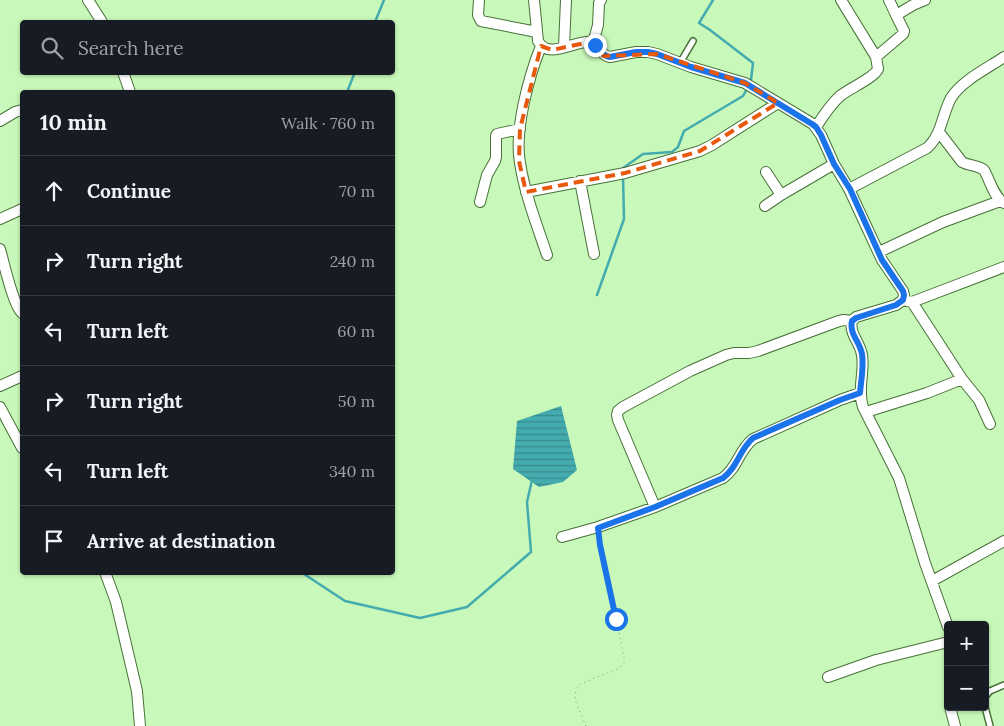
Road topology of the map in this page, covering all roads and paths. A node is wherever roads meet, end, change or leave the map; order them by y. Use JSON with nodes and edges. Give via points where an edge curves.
{"nodes":[{"id":1,"x":88,"y":0,"type":"edge"},
{"id":2,"x":479,"y":0,"type":"edge"},
{"id":3,"x":534,"y":0,"type":"edge"},
{"id":4,"x":566,"y":0,"type":"edge"},
{"id":5,"x":601,"y":0,"type":"edge"},
{"id":6,"x":841,"y":0,"type":"edge"},
{"id":7,"x":889,"y":0,"type":"edge"},
{"id":8,"x":925,"y":0,"type":"edge"},
{"id":9,"x":897,"y":18,"type":"junction"},
{"id":10,"x":101,"y":20,"type":"edge"},
{"id":11,"x":537,"y":32,"type":"junction"},
{"id":12,"x":693,"y":41,"type":"dead end"},
{"id":13,"x":593,"y":43,"type":"junction"},
{"id":14,"x":541,"y":46,"type":"junction"},
{"id":15,"x":564,"y":47,"type":"junction"},
{"id":16,"x":876,"y":57,"type":"junction"},
{"id":17,"x":1004,"y":57,"type":"edge"},
{"id":18,"x":680,"y":63,"type":"junction"},
{"id":19,"x":124,"y":75,"type":"edge"},
{"id":20,"x":129,"y":90,"type":"edge"},
{"id":21,"x":778,"y":103,"type":"junction"},
{"id":22,"x":20,"y":111,"type":"edge"},
{"id":23,"x":0,"y":121,"type":"edge"},
{"id":24,"x":816,"y":127,"type":"junction"},
{"id":25,"x":520,"y":129,"type":"junction"},
{"id":26,"x":938,"y":132,"type":"junction"},
{"id":27,"x":834,"y":164,"type":"junction"},
{"id":28,"x":766,"y":172,"type":"dead end"},
{"id":29,"x":580,"y":181,"type":"junction"},
{"id":30,"x":850,"y":189,"type":"junction"},
{"id":31,"x":526,"y":192,"type":"junction"},
{"id":32,"x":781,"y":195,"type":"junction"},
{"id":33,"x":480,"y":202,"type":"dead end"},
{"id":34,"x":1002,"y":202,"type":"edge"},
{"id":35,"x":765,"y":206,"type":"dead end"},
{"id":36,"x":20,"y":210,"type":"edge"},
{"id":37,"x":0,"y":219,"type":"edge"},
{"id":38,"x":0,"y":248,"type":"edge"},
{"id":39,"x":879,"y":252,"type":"junction"},
{"id":40,"x":594,"y":254,"type":"dead end"},
{"id":41,"x":547,"y":255,"type":"dead end"},
{"id":42,"x":1004,"y":267,"type":"edge"},
{"id":43,"x":908,"y":301,"type":"junction"},
{"id":44,"x":20,"y":312,"type":"edge"},
{"id":45,"x":852,"y":321,"type":"junction"},
{"id":46,"x":20,"y":377,"type":"edge"},
{"id":47,"x":962,"y":379,"type":"junction"},
{"id":48,"x":0,"y":386,"type":"edge"},
{"id":49,"x":860,"y":393,"type":"junction"},
{"id":50,"x":0,"y":407,"type":"edge"},
{"id":51,"x":866,"y":412,"type":"junction"},
{"id":52,"x":990,"y":424,"type":"dead end"},
{"id":53,"x":20,"y":444,"type":"edge"},
{"id":54,"x":655,"y":507,"type":"junction"},
{"id":55,"x":598,"y":528,"type":"junction"},
{"id":56,"x":562,"y":537,"type":"dead end"},
{"id":57,"x":1004,"y":541,"type":"edge"},
{"id":58,"x":106,"y":575,"type":"edge"},
{"id":59,"x":932,"y":581,"type":"junction"},
{"id":60,"x":946,"y":621,"type":"edge"},
{"id":61,"x":944,"y":643,"type":"edge"},
{"id":62,"x":828,"y":677,"type":"dead end"},
{"id":63,"x":1004,"y":685,"type":"edge"},
{"id":64,"x":989,"y":692,"type":"edge"},
{"id":65,"x":951,"y":711,"type":"edge"},
{"id":66,"x":986,"y":711,"type":"edge"},
{"id":67,"x":140,"y":726,"type":"edge"},
{"id":68,"x":586,"y":726,"type":"edge"},
{"id":69,"x":956,"y":726,"type":"edge"},
{"id":70,"x":990,"y":726,"type":"edge"}],
"edges":[{"from":1,"to":10,"type":"street"},
{"from":2,"to":11,"type":"street","via":[[481,21]]},
{"from":3,"to":11,"type":"street"},
{"from":4,"to":15,"type":"street"},
{"from":5,"to":13,"type":"street"},
{"from":6,"to":16,"type":"street"},
{"from":7,"to":9,"type":"street"},
{"from":8,"to":9,"type":"street","via":[[902,10]]},
{"from":9,"to":16,"type":"street","via":[[903,34]]},
{"from":11,"to":14,"type":"street"},
{"from":12,"to":18,"type":"lane"},
{"from":13,"to":15,"type":"street"},
{"from":13,"to":18,"type":"street","via":[[610,57],[648,52]]},
{"from":14,"to":15,"type":"street","via":[[552,50]]},
{"from":14,"to":25,"type":"street"},
{"from":16,"to":24,"type":"street","via":[[877,72],[840,96]]},
{"from":17,"to":26,"type":"street","via":[[958,89]]},
{"from":18,"to":21,"type":"street","via":[[749,85]]},
{"from":19,"to":20,"type":"street"},
{"from":21,"to":24,"type":"street"},
{"from":21,"to":29,"type":"street","via":[[700,151]]},
{"from":22,"to":23,"type":"street"},
{"from":24,"to":27,"type":"street"},
{"from":25,"to":31,"type":"street","via":[[519,161]]},
{"from":25,"to":33,"type":"street","via":[[497,134],[496,157]]},
{"from":26,"to":30,"type":"street","via":[[932,144],[924,150]]},
{"from":26,"to":34,"type":"street","via":[[962,162],[984,170]]},
{"from":27,"to":30,"type":"street"},
{"from":27,"to":32,"type":"street"},
{"from":28,"to":32,"type":"street"},
{"from":29,"to":31,"type":"street"},
{"from":29,"to":40,"type":"street"},
{"from":30,"to":39,"type":"street"},
{"from":31,"to":41,"type":"street"},
{"from":32,"to":35,"type":"street"},
{"from":34,"to":39,"type":"street","via":[[943,222]]},
{"from":36,"to":37,"type":"street"},
{"from":38,"to":44,"type":"street"},
{"from":39,"to":43,"type":"street"},
{"from":42,"to":43,"type":"street"},
{"from":43,"to":45,"type":"street"},
{"from":43,"to":47,"type":"street"},
{"from":45,"to":49,"type":"street","via":[[851,330],[862,357]]},
{"from":45,"to":54,"type":"street","via":[[839,321],[753,352],[726,355],[654,389],[618,411],[618,420]]},
{"from":46,"to":48,"type":"street"},
{"from":47,"to":51,"type":"street"},
{"from":47,"to":52,"type":"street","via":[[979,400]]},
{"from":49,"to":51,"type":"street"},
{"from":49,"to":54,"type":"street","via":[[753,438],[746,444],[730,473],[723,478]]},
{"from":50,"to":53,"type":"street"},
{"from":51,"to":59,"type":"street","via":[[899,478]]},
{"from":54,"to":55,"type":"street"},
{"from":55,"to":56,"type":"street"},
{"from":55,"to":68,"type":"path","via":[[624,664],[580,684],[576,690],[574,696]]},
{"from":57,"to":59,"type":"street"},
{"from":58,"to":67,"type":"street","via":[[116,602],[137,691]]},
{"from":59,"to":60,"type":"street"},
{"from":61,"to":62,"type":"street","via":[[876,660]]},
{"from":63,"to":64,"type":"lane"},
{"from":65,"to":69,"type":"street"},
{"from":66,"to":70,"type":"lane"}]}
